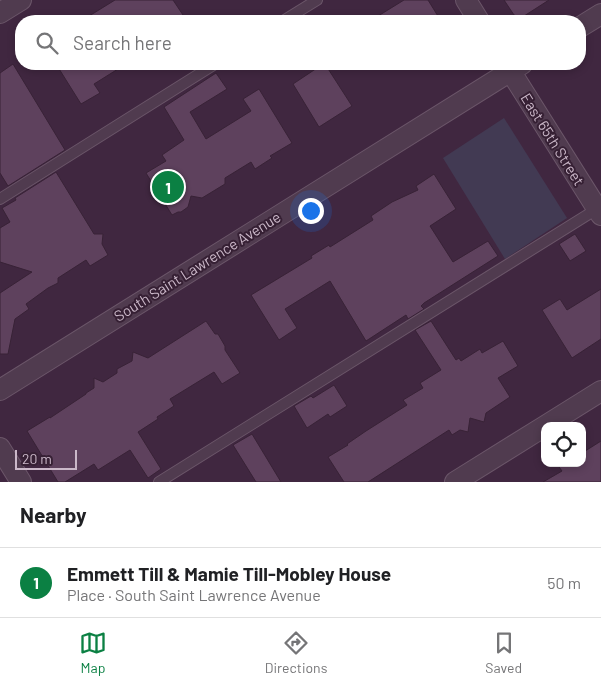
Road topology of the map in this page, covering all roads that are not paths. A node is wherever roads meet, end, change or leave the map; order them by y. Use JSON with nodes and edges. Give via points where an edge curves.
{"nodes":[{"id":1,"x":21,"y":0,"type":"edge"},
{"id":2,"x":317,"y":0,"type":"edge"},
{"id":3,"x":466,"y":0,"type":"edge"},
{"id":4,"x":0,"y":13,"type":"edge"},
{"id":5,"x":601,"y":14,"type":"edge"},
{"id":6,"x":293,"y":15,"type":"edge"},
{"id":7,"x":475,"y":15,"type":"edge"},
{"id":8,"x":586,"y":24,"type":"edge"},
{"id":9,"x":205,"y":70,"type":"edge"},
{"id":10,"x":507,"y":70,"type":"edge"},
{"id":11,"x":515,"y":70,"type":"edge"},
{"id":12,"x":0,"y":198,"type":"edge"},
{"id":13,"x":600,"y":210,"type":"edge"},
{"id":14,"x":0,"y":390,"type":"edge"},
{"id":15,"x":601,"y":391,"type":"edge"},
{"id":16,"x":551,"y":422,"type":"edge"},
{"id":17,"x":541,"y":428,"type":"edge"},
{"id":18,"x":0,"y":448,"type":"edge"},
{"id":19,"x":21,"y":482,"type":"edge"},
{"id":20,"x":159,"y":482,"type":"edge"},
{"id":21,"x":455,"y":482,"type":"edge"}],
"edges":[{"from":1,"to":4,"type":"street"},
{"from":2,"to":6,"type":"lane"},
{"from":3,"to":7,"type":"street"},
{"from":5,"to":8,"type":"street"},
{"from":9,"to":12,"type":"lane"},
{"from":10,"to":14,"type":"street","name":"South Saint Lawrence Avenue"},
{"from":11,"to":13,"type":"street","name":"East 65th Street"},
{"from":13,"to":20,"type":"lane"},
{"from":15,"to":16,"type":"street"},
{"from":17,"to":21,"type":"street"},
{"from":18,"to":19,"type":"street"}]}
